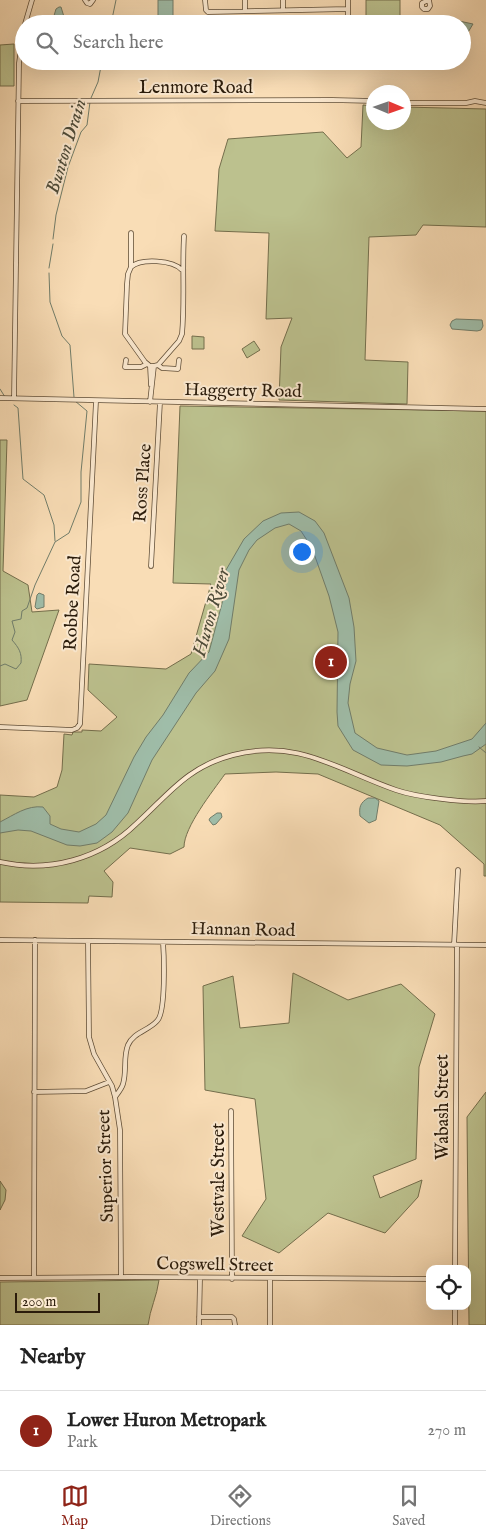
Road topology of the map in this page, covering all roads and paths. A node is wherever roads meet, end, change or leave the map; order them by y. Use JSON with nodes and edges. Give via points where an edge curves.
{"nodes":[{"id":1,"x":32,"y":0,"type":"edge"},
{"id":2,"x":85,"y":0,"type":"edge"},
{"id":3,"x":94,"y":0,"type":"edge"},
{"id":4,"x":205,"y":0,"type":"edge"},
{"id":5,"x":245,"y":0,"type":"edge"},
{"id":6,"x":283,"y":0,"type":"edge"},
{"id":7,"x":348,"y":0,"type":"edge"},
{"id":8,"x":348,"y":9,"type":"junction"},
{"id":9,"x":245,"y":10,"type":"junction"},
{"id":10,"x":283,"y":10,"type":"junction"},
{"id":11,"x":28,"y":15,"type":"edge"},
{"id":12,"x":348,"y":15,"type":"edge"},
{"id":13,"x":19,"y":70,"type":"edge"},
{"id":14,"x":18,"y":101,"type":"junction"},
{"id":15,"x":366,"y":102,"type":"edge"},
{"id":16,"x":411,"y":103,"type":"edge"},
{"id":17,"x":486,"y":103,"type":"edge"},
{"id":18,"x":131,"y":233,"type":"dead end"},
{"id":19,"x":184,"y":236,"type":"dead end"},
{"id":20,"x":131,"y":268,"type":"junction"},
{"id":21,"x":182,"y":271,"type":"junction"},
{"id":22,"x":126,"y":360,"type":"dead end"},
{"id":23,"x":179,"y":360,"type":"dead end"},
{"id":24,"x":152,"y":365,"type":"junction"},
{"id":25,"x":0,"y":398,"type":"edge"},
{"id":26,"x":14,"y":398,"type":"junction"},
{"id":27,"x":96,"y":401,"type":"junction"},
{"id":28,"x":150,"y":402,"type":"junction"},
{"id":29,"x":160,"y":402,"type":"junction"},
{"id":30,"x":486,"y":409,"type":"edge"},
{"id":31,"x":150,"y":566,"type":"dead end"},
{"id":32,"x":0,"y":727,"type":"edge"},
{"id":33,"x":486,"y":801,"type":"edge"},
{"id":34,"x":0,"y":862,"type":"edge"},
{"id":35,"x":458,"y":870,"type":"dead end"},
{"id":36,"x":0,"y":940,"type":"edge"},
{"id":37,"x":35,"y":940,"type":"junction"},
{"id":38,"x":88,"y":941,"type":"junction"},
{"id":39,"x":163,"y":942,"type":"junction"},
{"id":40,"x":172,"y":942,"type":"junction"},
{"id":41,"x":456,"y":945,"type":"junction"},
{"id":42,"x":486,"y":945,"type":"edge"},
{"id":43,"x":164,"y":951,"type":"junction"},
{"id":44,"x":110,"y":1082,"type":"junction"},
{"id":45,"x":34,"y":1092,"type":"junction"},
{"id":46,"x":115,"y":1097,"type":"junction"},
{"id":47,"x":231,"y":1111,"type":"dead end"},
{"id":48,"x":455,"y":1265,"type":"edge"},
{"id":49,"x":34,"y":1277,"type":"junction"},
{"id":50,"x":121,"y":1277,"type":"junction"},
{"id":51,"x":0,"y":1278,"type":"edge"},
{"id":52,"x":200,"y":1278,"type":"junction"},
{"id":53,"x":270,"y":1278,"type":"junction"},
{"id":54,"x":232,"y":1279,"type":"junction"},
{"id":55,"x":426,"y":1280,"type":"edge"},
{"id":56,"x":455,"y":1310,"type":"edge"},
{"id":57,"x":199,"y":1317,"type":"junction"},
{"id":58,"x":199,"y":1325,"type":"edge"},
{"id":59,"x":235,"y":1325,"type":"edge"},
{"id":60,"x":270,"y":1325,"type":"edge"},
{"id":61,"x":455,"y":1325,"type":"edge"}],
"edges":[{"from":1,"to":11,"type":"street"},
{"from":2,"to":3,"type":"street","via":[[90,4]]},
{"from":4,"to":9,"type":"street","via":[[208,12]]},
{"from":5,"to":9,"type":"street"},
{"from":6,"to":10,"type":"street"},
{"from":7,"to":8,"type":"street"},
{"from":8,"to":10,"type":"street"},
{"from":8,"to":12,"type":"street"},
{"from":9,"to":10,"type":"street"},
{"from":13,"to":14,"type":"street"},
{"from":14,"to":15,"type":"street","name":"Lenmore Road"},
{"from":14,"to":26,"type":"street"},
{"from":16,"to":17,"type":"street"},
{"from":18,"to":20,"type":"street"},
{"from":19,"to":21,"type":"street"},
{"from":20,"to":21,"type":"street","via":[[141,262],[158,262],[172,264]]},
{"from":20,"to":24,"type":"street","via":[[127,284],[125,334]]},
{"from":21,"to":24,"type":"street","via":[[185,282],[182,336]]},
{"from":22,"to":24,"type":"street","via":[[125,367]]},
{"from":23,"to":24,"type":"street","via":[[178,368]]},
{"from":24,"to":28,"type":"street"},
{"from":25,"to":26,"type":"street","name":"Haggerty Road"},
{"from":26,"to":27,"type":"street","name":"Haggerty Road"},
{"from":27,"to":28,"type":"street","name":"Haggerty Road"},
{"from":27,"to":32,"type":"street","name":"Robbe Road","via":[[80,724],[72,730]]},
{"from":28,"to":29,"type":"street","name":"Haggerty Road"},
{"from":29,"to":30,"type":"street","name":"Haggerty Road"},
{"from":29,"to":31,"type":"street","name":"Ross Place"},
{"from":33,"to":34,"type":"street","via":[[402,792],[310,756],[283,750],[251,751],[222,758],[192,772],[126,834],[93,854],[49,866]]},
{"from":35,"to":41,"type":"street","name":"Wabash Street"},
{"from":36,"to":37,"type":"street","name":"Hannan Road"},
{"from":37,"to":38,"type":"street","name":"Hannan Road"},
{"from":37,"to":45,"type":"street"},
{"from":38,"to":39,"type":"street","name":"Hannan Road"},
{"from":38,"to":44,"type":"street","name":"Superior Street","via":[[89,1037],[94,1054]]},
{"from":39,"to":40,"type":"street","name":"Hannan Road"},
{"from":39,"to":43,"type":"street"},
{"from":40,"to":41,"type":"street","name":"Hannan Road"},
{"from":40,"to":43,"type":"street"},
{"from":41,"to":42,"type":"street","name":"Hannan Road"},
{"from":41,"to":48,"type":"street","name":"Wabash Street"},
{"from":43,"to":46,"type":"street","via":[[161,1016],[130,1041],[123,1085]]},
{"from":44,"to":45,"type":"street","via":[[86,1091]]},
{"from":44,"to":46,"type":"street","name":"Superior Street"},
{"from":45,"to":49,"type":"street"},
{"from":46,"to":50,"type":"street","name":"Superior Street","via":[[120,1132]]},
{"from":47,"to":54,"type":"street","name":"Westvale Street"},
{"from":49,"to":50,"type":"street","name":"Cogswell Street"},
{"from":49,"to":51,"type":"street","name":"Cogswell Street"},
{"from":50,"to":52,"type":"street","name":"Cogswell Street"},
{"from":52,"to":54,"type":"street","name":"Cogswell Street"},
{"from":52,"to":57,"type":"street"},
{"from":53,"to":54,"type":"street","name":"Cogswell Street"},
{"from":53,"to":55,"type":"street","name":"Cogswell Street"},
{"from":53,"to":60,"type":"street"},
{"from":56,"to":61,"type":"street"},
{"from":57,"to":58,"type":"street"},
{"from":57,"to":59,"type":"street","via":[[231,1317]]}]}
